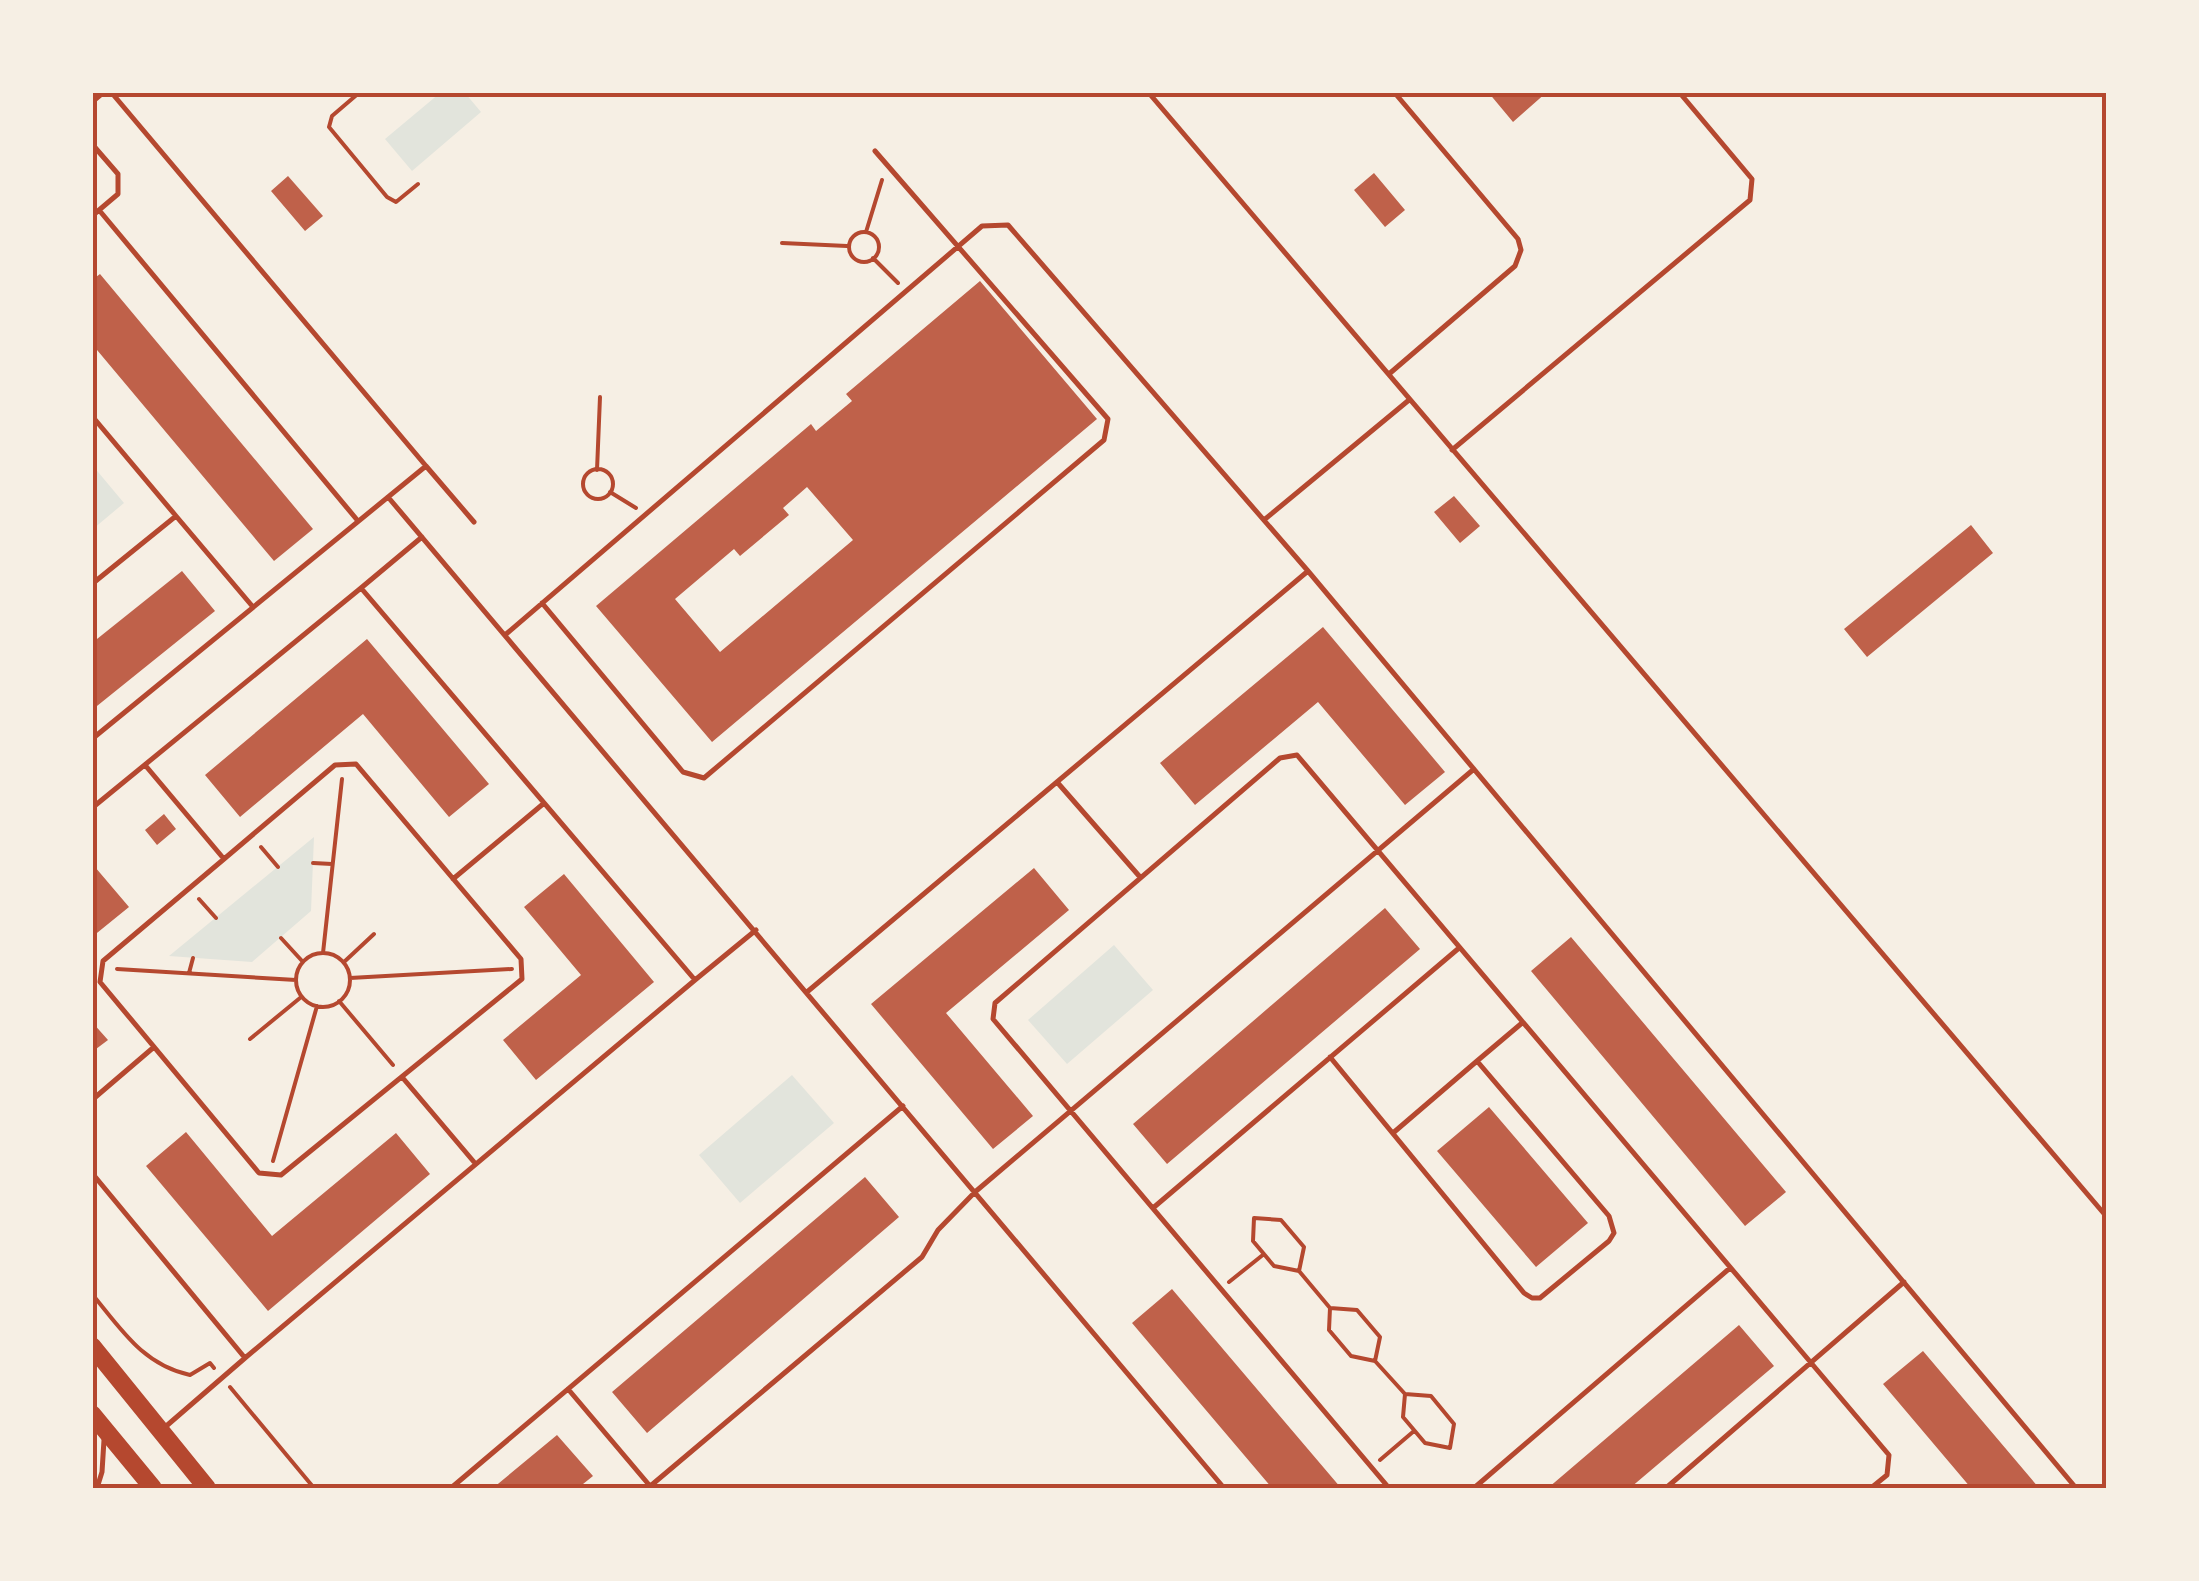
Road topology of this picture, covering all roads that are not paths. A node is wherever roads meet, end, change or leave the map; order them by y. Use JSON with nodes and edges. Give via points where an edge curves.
{"nodes":[{"id":1,"x":107,"y":92,"type":"edge"},
{"id":2,"x":1148,"y":92,"type":"edge"},
{"id":3,"x":1394,"y":92,"type":"edge"},
{"id":4,"x":1679,"y":92,"type":"edge"},
{"id":5,"x":92,"y":102,"type":"edge"},
{"id":6,"x":92,"y":144,"type":"edge"},
{"id":7,"x":875,"y":151,"type":"dead end"},
{"id":8,"x":96,"y":213,"type":"edge"},
{"id":9,"x":958,"y":246,"type":"junction"},
{"id":10,"x":1388,"y":375,"type":"junction"},
{"id":11,"x":1410,"y":400,"type":"junction"},
{"id":12,"x":92,"y":416,"type":"edge"},
{"id":13,"x":1452,"y":450,"type":"junction"},
{"id":14,"x":426,"y":466,"type":"junction"},
{"id":15,"x":388,"y":497,"type":"junction"},
{"id":16,"x":176,"y":516,"type":"junction"},
{"id":17,"x":1264,"y":520,"type":"junction"},
{"id":18,"x":358,"y":521,"type":"junction"},
{"id":19,"x":474,"y":522,"type":"dead end"},
{"id":20,"x":422,"y":536,"type":"junction"},
{"id":21,"x":1308,"y":572,"type":"junction"},
{"id":22,"x":92,"y":584,"type":"edge"},
{"id":23,"x":360,"y":588,"type":"junction"},
{"id":24,"x":542,"y":603,"type":"junction"},
{"id":25,"x":254,"y":608,"type":"junction"},
{"id":26,"x":505,"y":634,"type":"junction"},
{"id":27,"x":92,"y":739,"type":"edge"},
{"id":28,"x":145,"y":766,"type":"junction"},
{"id":29,"x":1474,"y":769,"type":"junction"},
{"id":30,"x":1057,"y":782,"type":"junction"},
{"id":31,"x":544,"y":804,"type":"junction"},
{"id":32,"x":92,"y":808,"type":"edge"},
{"id":33,"x":1378,"y":851,"type":"junction"},
{"id":34,"x":224,"y":859,"type":"junction"},
{"id":35,"x":453,"y":878,"type":"junction"},
{"id":36,"x":1140,"y":878,"type":"junction"},
{"id":37,"x":756,"y":930,"type":"junction"},
{"id":38,"x":1459,"y":948,"type":"junction"},
{"id":39,"x":695,"y":980,"type":"junction"},
{"id":40,"x":807,"y":992,"type":"junction"},
{"id":41,"x":1523,"y":1022,"type":"junction"},
{"id":42,"x":154,"y":1047,"type":"junction"},
{"id":43,"x":1330,"y":1057,"type":"junction"},
{"id":44,"x":1477,"y":1061,"type":"junction"},
{"id":45,"x":402,"y":1077,"type":"junction"},
{"id":46,"x":92,"y":1100,"type":"edge"},
{"id":47,"x":903,"y":1106,"type":"junction"},
{"id":48,"x":1071,"y":1111,"type":"junction"},
{"id":49,"x":1392,"y":1134,"type":"junction"},
{"id":50,"x":474,"y":1162,"type":"junction"},
{"id":51,"x":92,"y":1173,"type":"edge"},
{"id":52,"x":975,"y":1192,"type":"junction"},
{"id":53,"x":1152,"y":1208,"type":"junction"},
{"id":54,"x":2106,"y":1216,"type":"edge"},
{"id":55,"x":1730,"y":1268,"type":"junction"},
{"id":56,"x":1904,"y":1282,"type":"junction"},
{"id":57,"x":92,"y":1346,"type":"edge"},
{"id":58,"x":245,"y":1358,"type":"junction"},
{"id":59,"x":1810,"y":1363,"type":"junction"},
{"id":60,"x":568,"y":1389,"type":"junction"},
{"id":61,"x":98,"y":1420,"type":"edge"},
{"id":62,"x":160,"y":1432,"type":"junction"},
{"id":63,"x":97,"y":1488,"type":"edge"},
{"id":64,"x":153,"y":1488,"type":"edge"},
{"id":65,"x":206,"y":1488,"type":"edge"},
{"id":66,"x":451,"y":1488,"type":"edge"},
{"id":67,"x":649,"y":1488,"type":"edge"},
{"id":68,"x":1224,"y":1488,"type":"edge"},
{"id":69,"x":1389,"y":1488,"type":"edge"},
{"id":70,"x":1474,"y":1488,"type":"edge"},
{"id":71,"x":1666,"y":1488,"type":"edge"},
{"id":72,"x":1870,"y":1488,"type":"edge"},
{"id":73,"x":2076,"y":1488,"type":"edge"}],
"edges":[{"from":1,"to":5,"type":"lane"},
{"from":1,"to":14,"type":"lane"},
{"from":2,"to":10,"type":"lane"},
{"from":3,"to":10,"type":"lane","via":[[1521,250],[1515,266]]},
{"from":4,"to":13,"type":"lane","via":[[1752,179],[1750,200]]},
{"from":6,"to":8,"type":"lane","via":[[118,174],[118,194]]},
{"from":7,"to":9,"type":"lane"},
{"from":8,"to":18,"type":"lane"},
{"from":9,"to":17,"type":"lane","via":[[982,226],[1008,225]]},
{"from":9,"to":24,"type":"lane"},
{"from":9,"to":24,"type":"lane","via":[[1108,419],[1104,440],[704,778],[684,772]]},
{"from":10,"to":11,"type":"lane"},
{"from":11,"to":13,"type":"lane"},
{"from":11,"to":17,"type":"lane"},
{"from":12,"to":16,"type":"lane"},
{"from":13,"to":54,"type":"lane"},
{"from":14,"to":15,"type":"lane"},
{"from":14,"to":19,"type":"lane"},
{"from":15,"to":18,"type":"lane"},
{"from":15,"to":20,"type":"lane"},
{"from":16,"to":22,"type":"lane"},
{"from":16,"to":25,"type":"lane"},
{"from":17,"to":21,"type":"lane"},
{"from":18,"to":25,"type":"lane"},
{"from":20,"to":23,"type":"lane"},
{"from":20,"to":26,"type":"lane"},
{"from":21,"to":29,"type":"lane"},
{"from":21,"to":30,"type":"lane"},
{"from":23,"to":28,"type":"lane"},
{"from":23,"to":31,"type":"lane"},
{"from":24,"to":26,"type":"lane"},
{"from":25,"to":27,"type":"lane"},
{"from":26,"to":37,"type":"lane"},
{"from":28,"to":32,"type":"lane"},
{"from":28,"to":34,"type":"lane"},
{"from":29,"to":33,"type":"lane"},
{"from":29,"to":56,"type":"lane"},
{"from":30,"to":36,"type":"lane"},
{"from":30,"to":40,"type":"lane"},
{"from":31,"to":35,"type":"lane"},
{"from":31,"to":39,"type":"lane"},
{"from":33,"to":36,"type":"lane","via":[[1297,755],[1280,758]]},
{"from":33,"to":38,"type":"lane"},
{"from":33,"to":48,"type":"lane"},
{"from":34,"to":35,"type":"lane","via":[[335,765],[356,764]]},
{"from":34,"to":42,"type":"lane","via":[[103,961],[100,982]]},
{"from":35,"to":45,"type":"lane","via":[[520,959],[522,979]]},
{"from":36,"to":48,"type":"lane","via":[[995,1003],[994,1020]]},
{"from":37,"to":39,"type":"lane"},
{"from":37,"to":40,"type":"lane"},
{"from":38,"to":41,"type":"lane"},
{"from":38,"to":43,"type":"lane"},
{"from":39,"to":50,"type":"lane"},
{"from":40,"to":47,"type":"lane"},
{"from":41,"to":44,"type":"lane"},
{"from":41,"to":55,"type":"lane"},
{"from":42,"to":45,"type":"lane","via":[[259,1173],[282,1174]]},
{"from":42,"to":46,"type":"lane"},
{"from":43,"to":49,"type":"lane"},
{"from":43,"to":53,"type":"lane"},
{"from":44,"to":49,"type":"lane"},
{"from":44,"to":49,"type":"lane","via":[[1609,1216],[1609,1242],[1548,1293],[1532,1298]]},
{"from":45,"to":50,"type":"lane"},
{"from":47,"to":52,"type":"lane"},
{"from":47,"to":60,"type":"lane"},
{"from":48,"to":52,"type":"lane"},
{"from":48,"to":53,"type":"lane"},
{"from":50,"to":58,"type":"lane"},
{"from":51,"to":58,"type":"lane"},
{"from":52,"to":67,"type":"lane","via":[[922,1257]]},
{"from":52,"to":68,"type":"lane"},
{"from":53,"to":69,"type":"lane"},
{"from":55,"to":59,"type":"lane"},
{"from":55,"to":70,"type":"lane"},
{"from":56,"to":59,"type":"lane"},
{"from":56,"to":73,"type":"lane"},
{"from":57,"to":62,"type":"highway"},
{"from":58,"to":62,"type":"lane"},
{"from":59,"to":71,"type":"lane"},
{"from":59,"to":72,"type":"lane","via":[[1888,1455],[1887,1475]]},
{"from":60,"to":66,"type":"lane"},
{"from":60,"to":67,"type":"lane"},
{"from":61,"to":63,"type":"lane","via":[[105,1449]]},
{"from":61,"to":64,"type":"highway"},
{"from":62,"to":65,"type":"highway"}]}
